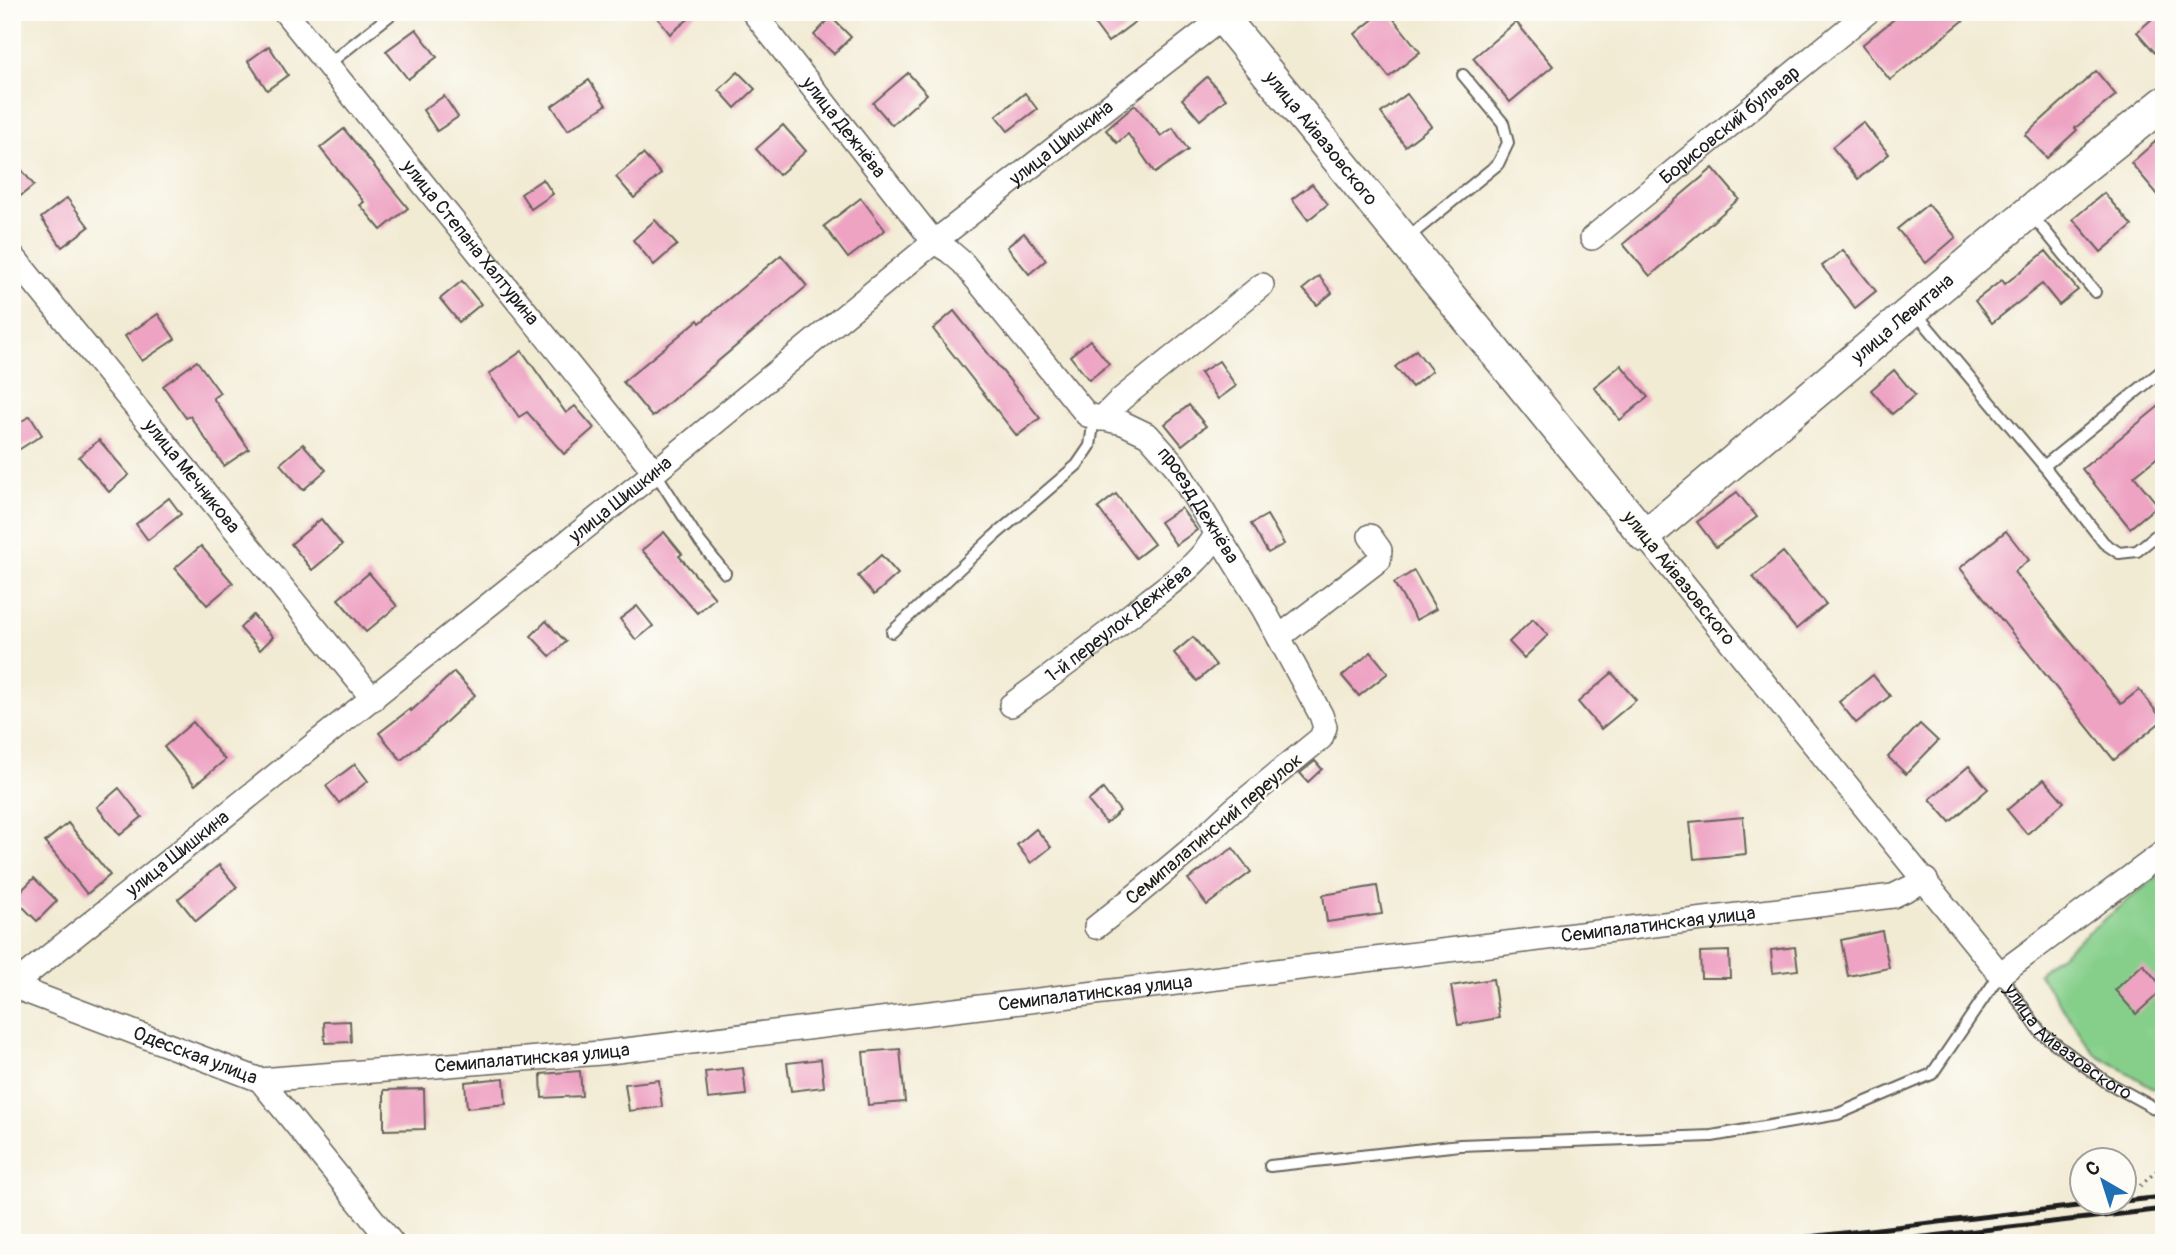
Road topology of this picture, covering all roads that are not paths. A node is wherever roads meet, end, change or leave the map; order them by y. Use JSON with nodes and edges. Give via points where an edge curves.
{"nodes":[{"id":1,"x":285,"y":12,"type":"edge"},
{"id":2,"x":394,"y":12,"type":"edge"},
{"id":3,"x":753,"y":12,"type":"edge"},
{"id":4,"x":1868,"y":12,"type":"edge"},
{"id":5,"x":1223,"y":14,"type":"edge"},
{"id":6,"x":327,"y":65,"type":"junction"},
{"id":7,"x":1463,"y":75,"type":"dead end"},
{"id":8,"x":2164,"y":103,"type":"edge"},
{"id":9,"x":2030,"y":212,"type":"junction"},
{"id":10,"x":1592,"y":238,"type":"dead end"},
{"id":11,"x":1404,"y":241,"type":"junction"},
{"id":12,"x":934,"y":242,"type":"junction"},
{"id":13,"x":12,"y":255,"type":"edge"},
{"id":14,"x":1262,"y":285,"type":"dead end"},
{"id":15,"x":2095,"y":292,"type":"dead end"},
{"id":16,"x":1914,"y":310,"type":"junction"},
{"id":17,"x":2164,"y":369,"type":"edge"},
{"id":18,"x":1098,"y":419,"type":"junction"},
{"id":19,"x":2044,"y":466,"type":"junction"},
{"id":20,"x":654,"y":472,"type":"junction"},
{"id":21,"x":2164,"y":529,"type":"edge"},
{"id":22,"x":1216,"y":534,"type":"junction"},
{"id":23,"x":1370,"y":536,"type":"dead end"},
{"id":24,"x":1645,"y":536,"type":"junction"},
{"id":25,"x":725,"y":573,"type":"dead end"},
{"id":26,"x":892,"y":632,"type":"dead end"},
{"id":27,"x":1279,"y":637,"type":"junction"},
{"id":28,"x":373,"y":699,"type":"junction"},
{"id":29,"x":1011,"y":705,"type":"dead end"},
{"id":30,"x":1325,"y":727,"type":"joint"},
{"id":31,"x":2164,"y":852,"type":"edge"},
{"id":32,"x":1926,"y":880,"type":"junction"},
{"id":33,"x":1096,"y":927,"type":"dead end"},
{"id":34,"x":2000,"y":974,"type":"junction"},
{"id":35,"x":12,"y":986,"type":"edge"},
{"id":36,"x":260,"y":1080,"type":"junction"},
{"id":37,"x":2164,"y":1115,"type":"edge"},
{"id":38,"x":1270,"y":1166,"type":"dead end"},
{"id":39,"x":392,"y":1243,"type":"edge"}],
"edges":[{"from":1,"to":6,"type":"street","name":"улица Степана Халтурина"},
{"from":2,"to":6,"type":"lane"},
{"from":3,"to":12,"type":"street","name":"улица Дежнёва"},
{"from":4,"to":10,"type":"street","name":"Борисовский бульвар"},
{"from":5,"to":11,"type":"street","name":"улица Айвазовского"},
{"from":5,"to":12,"type":"street","name":"улица Шишкина"},
{"from":6,"to":20,"type":"street","name":"улица Степана Халтурина"},
{"from":7,"to":11,"type":"lane","via":[[1503,123],[1508,143],[1498,164]]},
{"from":8,"to":9,"type":"street","name":"улица Левитана"},
{"from":9,"to":15,"type":"lane"},
{"from":9,"to":16,"type":"street","name":"улица Левитана"},
{"from":11,"to":24,"type":"street","name":"улица Айвазовского"},
{"from":12,"to":18,"type":"street","name":"проезд Дежнёва","via":[[963,263],[1087,415]]},
{"from":12,"to":20,"type":"street","name":"улица Шишкина"},
{"from":13,"to":28,"type":"street","name":"улица Мечникова"},
{"from":14,"to":18,"type":"street"},
{"from":16,"to":19,"type":"lane"},
{"from":16,"to":24,"type":"street","name":"улица Левитана"},
{"from":17,"to":19,"type":"lane"},
{"from":18,"to":22,"type":"street","name":"проезд Дежнёва","via":[[1123,423],[1148,435],[1174,464]]},
{"from":18,"to":26,"type":"lane","via":[[1090,446],[1077,465]]},
{"from":19,"to":21,"type":"lane","via":[[2104,543],[2119,552],[2137,551]]},
{"from":20,"to":25,"type":"lane"},
{"from":20,"to":28,"type":"street","name":"улица Шишкина"},
{"from":22,"to":27,"type":"street","name":"проезд Дежнёва"},
{"from":22,"to":29,"type":"street","name":"1-й переулок Дежнёва","via":[[1209,549],[1172,582]]},
{"from":23,"to":27,"type":"street","via":[[1380,550],[1378,560]]},
{"from":24,"to":32,"type":"street","name":"улица Айвазовского"},
{"from":27,"to":30,"type":"street","name":"проезд Дежнёва"},
{"from":28,"to":35,"type":"street","name":"улица Шишкина"},
{"from":30,"to":33,"type":"street","name":"Семипалатинский переулок","via":[[1310,748]]},
{"from":31,"to":34,"type":"street"},
{"from":32,"to":34,"type":"street","name":"улица Айвазовского"},
{"from":32,"to":36,"type":"street","name":"Семипалатинская улица","via":[[1893,896],[601,1053]]},
{"from":34,"to":37,"type":"lane","name":"улица Айвазовского","via":[[2041,1033],[2105,1081]]},
{"from":34,"to":38,"type":"lane","via":[[1932,1074],[1838,1114],[1712,1136],[1460,1144]]},
{"from":35,"to":36,"type":"street","name":"Одесская улица"},
{"from":36,"to":39,"type":"street","name":"Одесская улица"}]}
